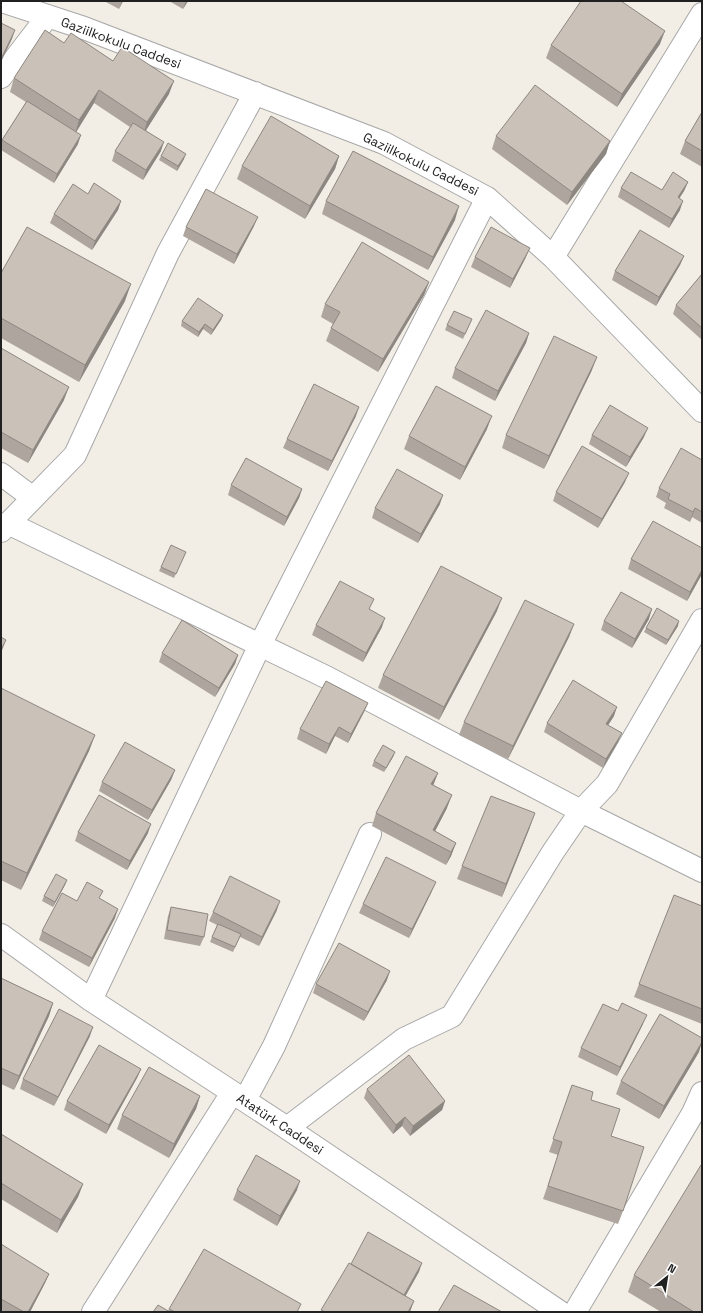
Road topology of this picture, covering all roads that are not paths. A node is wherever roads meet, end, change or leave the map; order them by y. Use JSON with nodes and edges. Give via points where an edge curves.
{"nodes":[{"id":1,"x":2,"y":1,"type":"edge"},
{"id":2,"x":702,"y":14,"type":"edge"},
{"id":3,"x":48,"y":16,"type":"junction"},
{"id":4,"x":1,"y":77,"type":"edge"},
{"id":5,"x":255,"y":93,"type":"junction"},
{"id":6,"x":487,"y":198,"type":"junction"},
{"id":7,"x":553,"y":256,"type":"junction"},
{"id":8,"x":702,"y":411,"type":"edge"},
{"id":9,"x":1,"y":474,"type":"edge"},
{"id":10,"x":33,"y":498,"type":"junction"},
{"id":11,"x":4,"y":527,"type":"edge"},
{"id":12,"x":702,"y":620,"type":"edge"},
{"id":13,"x":260,"y":645,"type":"junction"},
{"id":14,"x":581,"y":811,"type":"junction"},
{"id":15,"x":370,"y":834,"type":"dead end"},
{"id":16,"x":702,"y":871,"type":"edge"},
{"id":17,"x":1,"y":935,"type":"edge"},
{"id":18,"x":91,"y":1000,"type":"junction"},
{"id":19,"x":702,"y":1093,"type":"edge"},
{"id":20,"x":239,"y":1097,"type":"junction"},
{"id":21,"x":287,"y":1128,"type":"junction"},
{"id":22,"x":93,"y":1312,"type":"edge"},
{"id":23,"x":560,"y":1312,"type":"edge"},
{"id":24,"x":575,"y":1312,"type":"edge"}],
"edges":[{"from":1,"to":3,"type":"street","name":"Gaziilkokulu Caddesi"},
{"from":2,"to":7,"type":"street"},
{"from":3,"to":4,"type":"street"},
{"from":3,"to":5,"type":"street","name":"Gaziilkokulu Caddesi"},
{"from":5,"to":6,"type":"street","name":"Gaziilkokulu Caddesi","via":[[384,143]]},
{"from":5,"to":10,"type":"street","via":[[168,253],[75,455]]},
{"from":6,"to":7,"type":"street","name":"Gaziilkokulu Caddesi"},
{"from":6,"to":13,"type":"street"},
{"from":7,"to":8,"type":"street","name":"Gaziilkokulu Caddesi"},
{"from":9,"to":10,"type":"street"},
{"from":10,"to":11,"type":"street"},
{"from":11,"to":13,"type":"street"},
{"from":12,"to":14,"type":"street","via":[[607,784]]},
{"from":13,"to":14,"type":"street"},
{"from":13,"to":18,"type":"street"},
{"from":14,"to":16,"type":"street"},
{"from":14,"to":21,"type":"street","via":[[452,1016],[404,1039]]},
{"from":15,"to":20,"type":"street","via":[[274,1046]]},
{"from":17,"to":18,"type":"street","name":"Atatürk Caddesi"},
{"from":18,"to":20,"type":"street","name":"Atatürk Caddesi"},
{"from":19,"to":24,"type":"street","via":[[689,1120]]},
{"from":20,"to":21,"type":"street","name":"Atatürk Caddesi"},
{"from":20,"to":22,"type":"street"},
{"from":21,"to":23,"type":"street","name":"Atatürk Caddesi"}]}
